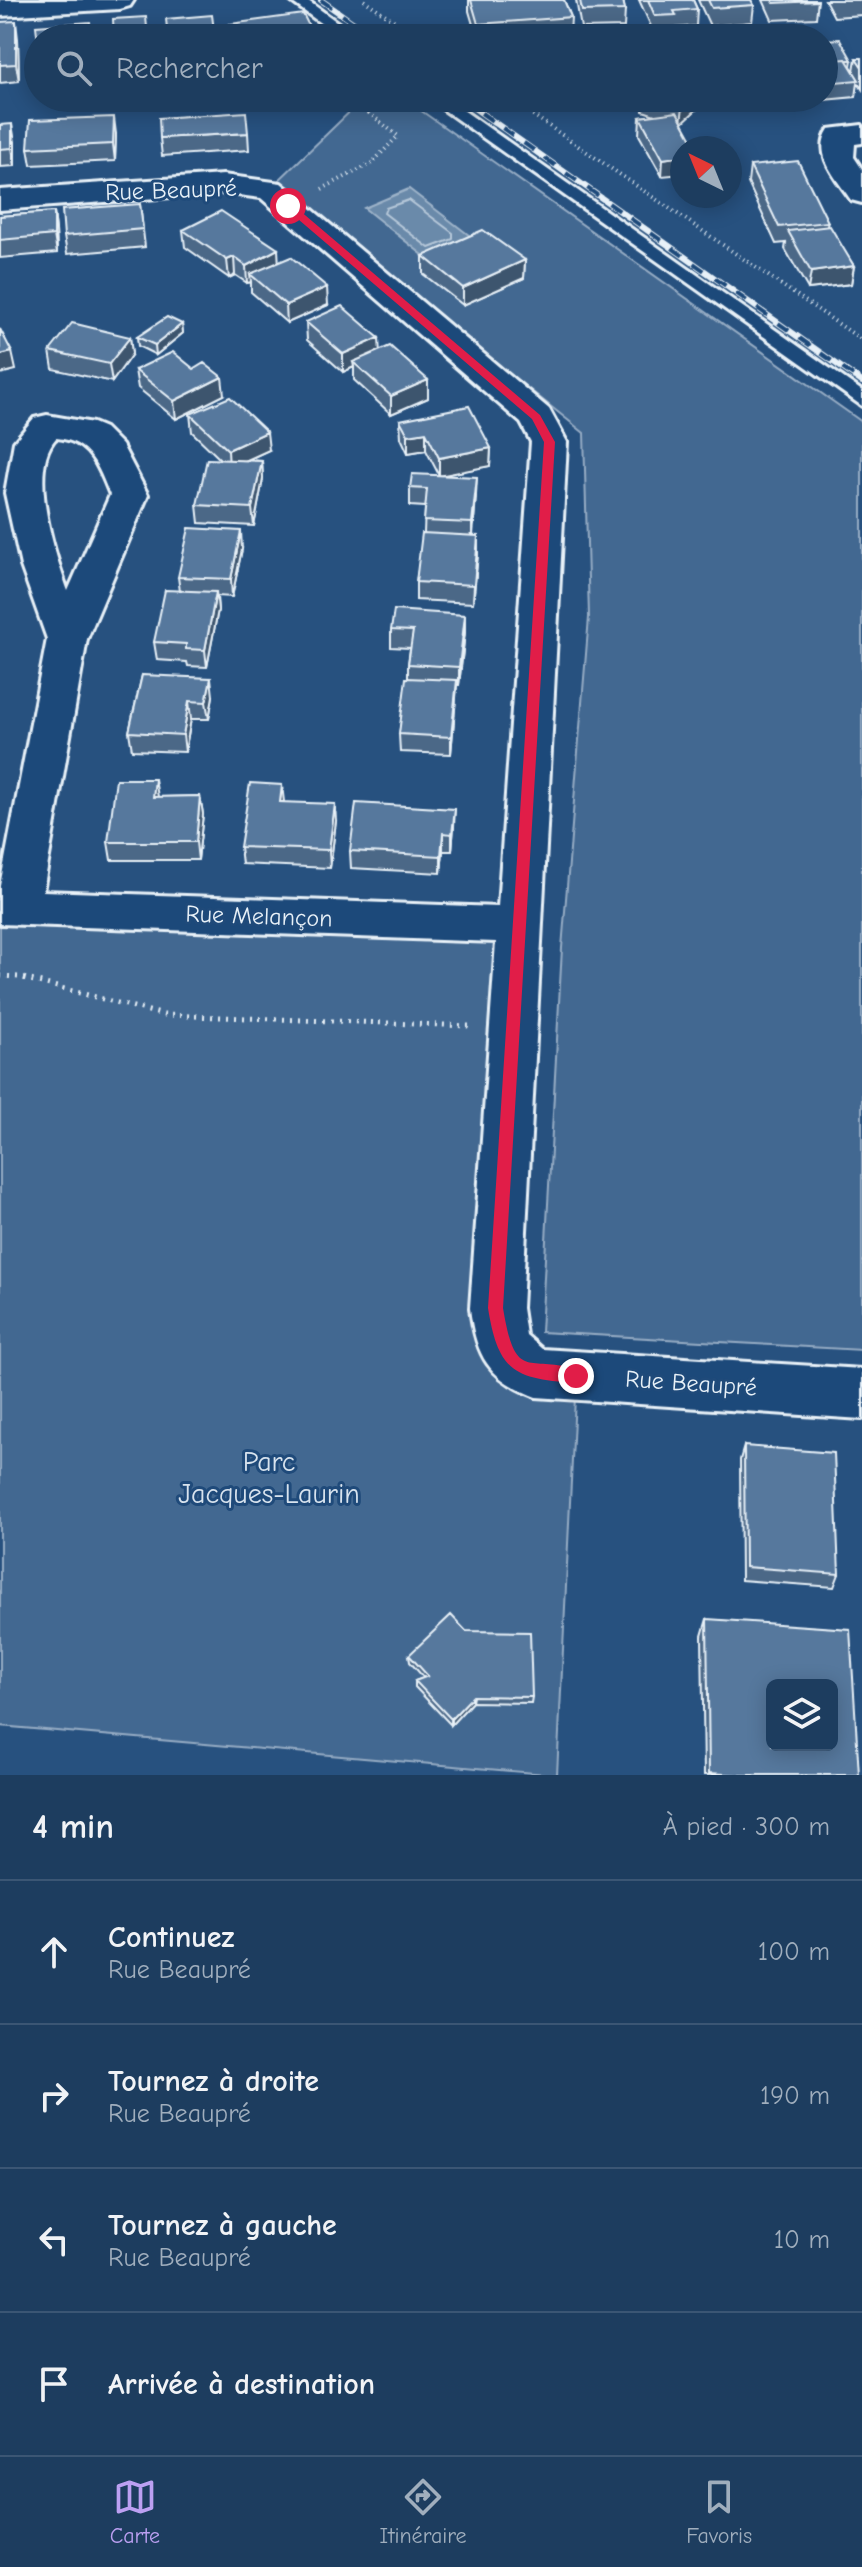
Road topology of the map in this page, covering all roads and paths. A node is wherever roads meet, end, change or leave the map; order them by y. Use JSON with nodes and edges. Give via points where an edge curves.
{"nodes":[{"id":1,"x":120,"y":0,"type":"edge"},
{"id":2,"x":297,"y":0,"type":"edge"},
{"id":3,"x":364,"y":0,"type":"edge"},
{"id":4,"x":0,"y":7,"type":"edge"},
{"id":5,"x":331,"y":24,"type":"edge"},
{"id":6,"x":399,"y":24,"type":"edge"},
{"id":7,"x":369,"y":112,"type":"edge"},
{"id":8,"x":455,"y":112,"type":"edge"},
{"id":9,"x":528,"y":112,"type":"edge"},
{"id":10,"x":851,"y":135,"type":"edge"},
{"id":11,"x":862,"y":193,"type":"edge"},
{"id":12,"x":0,"y":200,"type":"edge"},
{"id":13,"x":288,"y":206,"type":"junction"},
{"id":14,"x":862,"y":340,"type":"edge"},
{"id":15,"x":862,"y":400,"type":"edge"},
{"id":16,"x":67,"y":639,"type":"junction"},
{"id":17,"x":9,"y":908,"type":"edge"},
{"id":18,"x":517,"y":925,"type":"junction"},
{"id":19,"x":0,"y":976,"type":"edge"},
{"id":20,"x":511,"y":1027,"type":"junction"},
{"id":21,"x":862,"y":1394,"type":"edge"}],
"edges":[{"from":1,"to":4,"type":"street"},
{"from":2,"to":5,"type":"lane"},
{"from":3,"to":6,"type":"path"},
{"from":7,"to":13,"type":"path","via":[[398,136],[372,163]]},
{"from":8,"to":15,"type":"lane"},
{"from":9,"to":14,"type":"path"},
{"from":10,"to":11,"type":"street","via":[[838,157]]},
{"from":12,"to":13,"type":"street","name":"Rue Beaupré","via":[[223,184],[270,190]]},
{"from":13,"to":18,"type":"street","name":"Rue Beaupré","via":[[536,417],[549,442]]},
{"from":16,"to":16,"type":"street","via":[[129,495],[108,447],[73,427],[47,426],[32,442],[24,493],[40,566]]},
{"from":16,"to":17,"type":"street"},
{"from":17,"to":18,"type":"street","name":"Rue Melançon"},
{"from":18,"to":20,"type":"street","name":"Rue Beaupré"},
{"from":19,"to":20,"type":"path","via":[[164,1015]]},
{"from":20,"to":21,"type":"street","name":"Rue Beaupré","via":[[496,1308],[501,1342],[514,1363],[536,1373]]}]}
